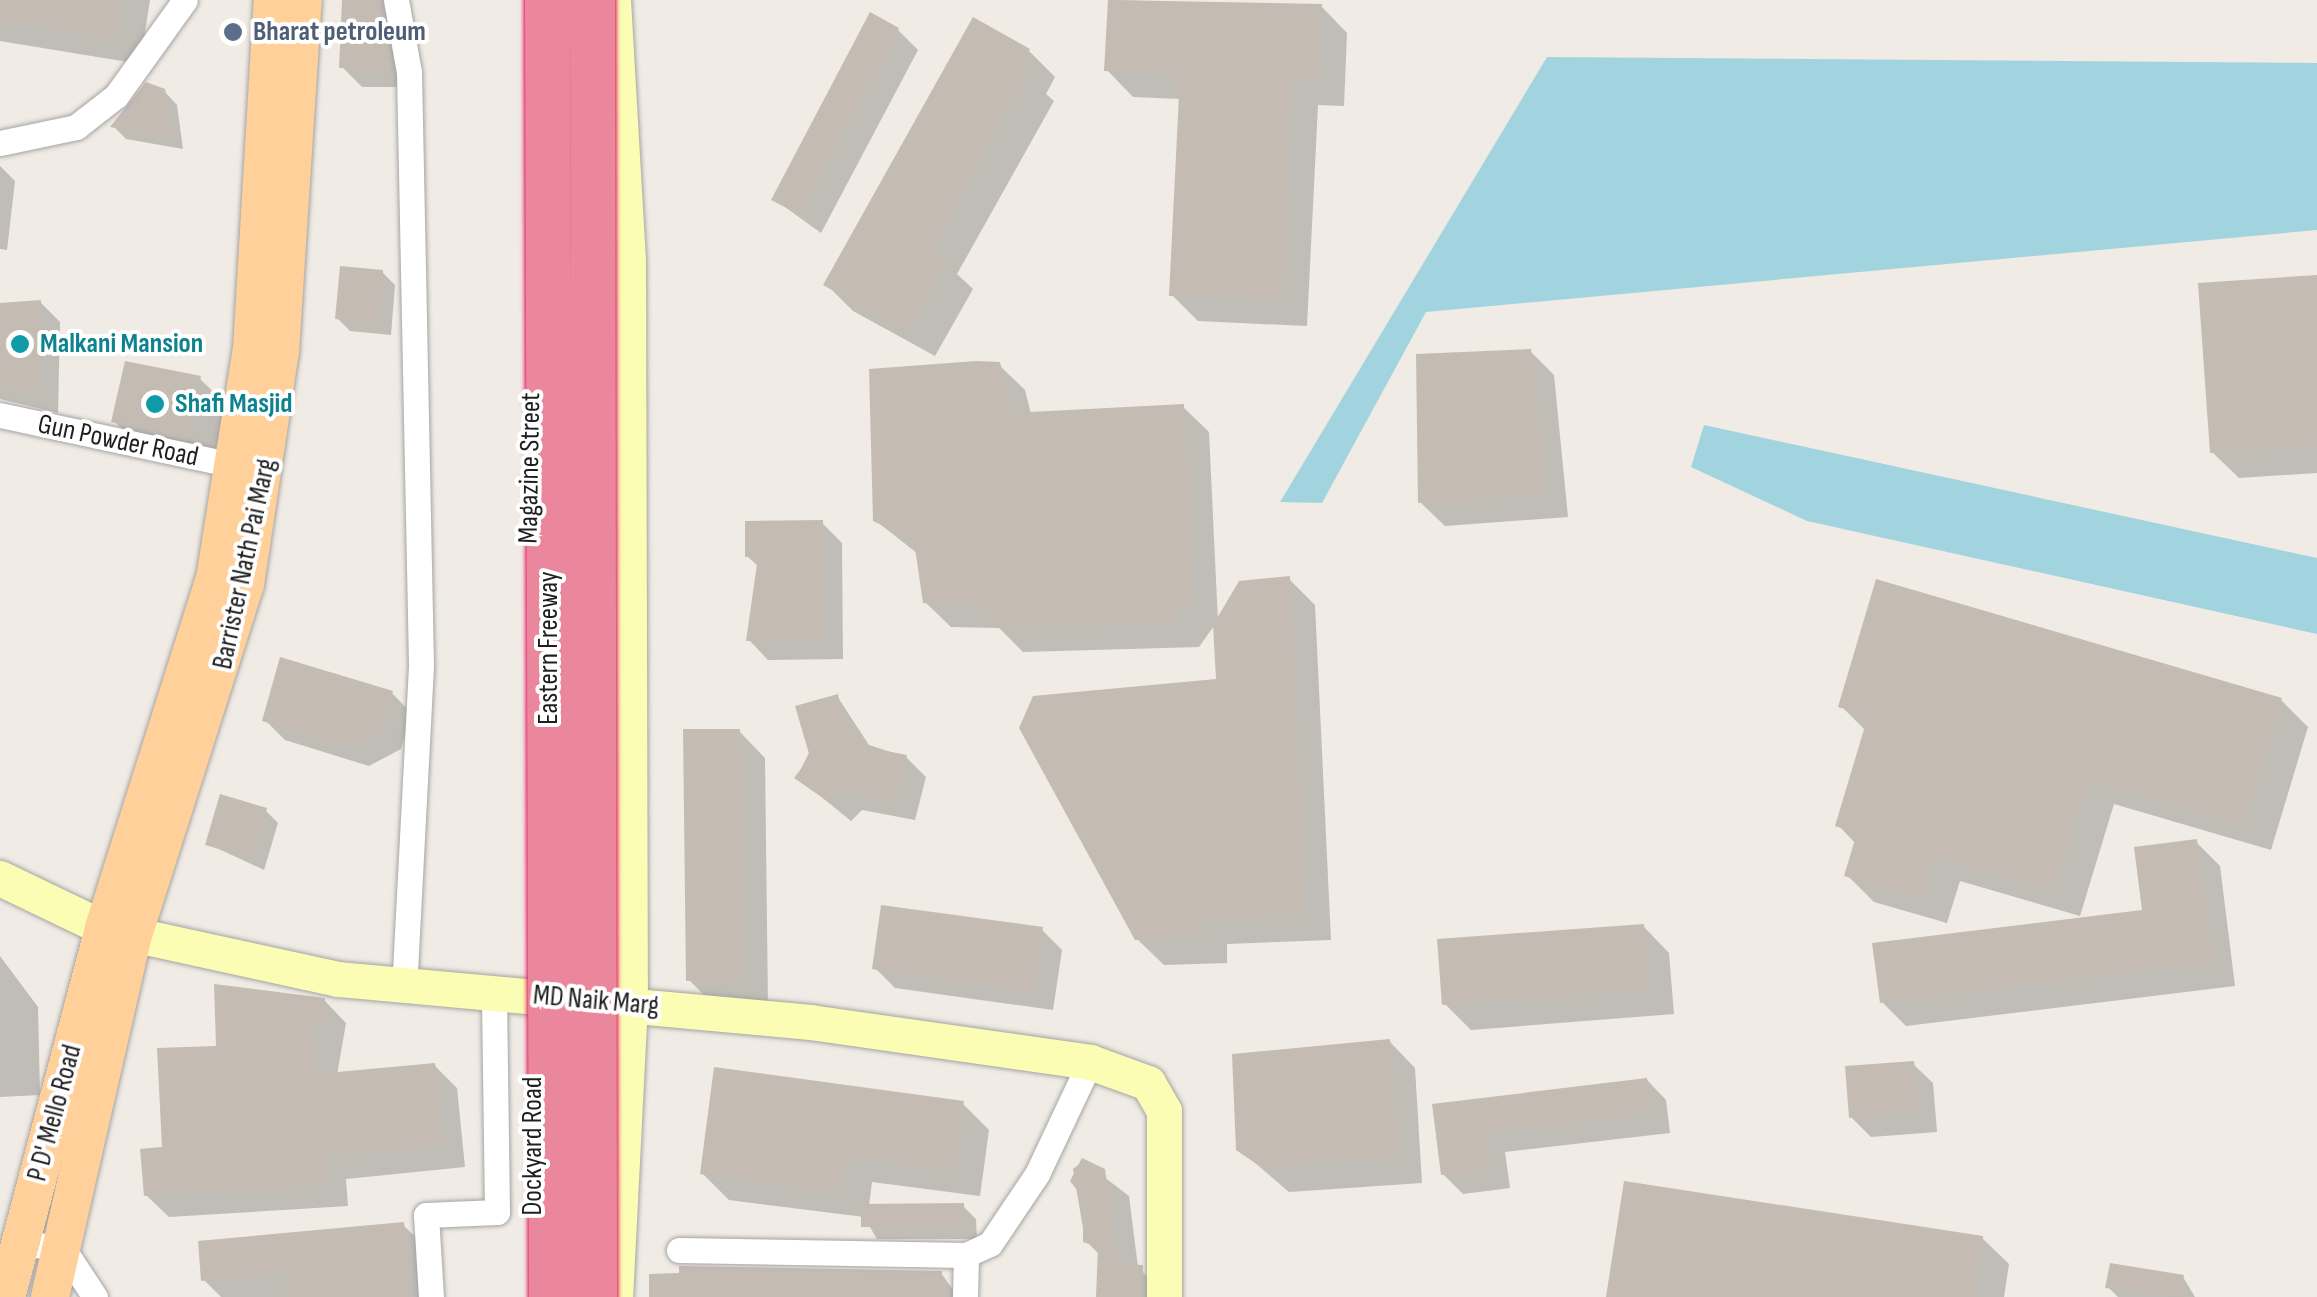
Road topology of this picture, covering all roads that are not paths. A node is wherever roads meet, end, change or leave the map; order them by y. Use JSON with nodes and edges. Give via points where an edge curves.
{"nodes":[{"id":1,"x":185,"y":0,"type":"edge"},
{"id":2,"x":274,"y":0,"type":"edge"},
{"id":3,"x":303,"y":0,"type":"edge"},
{"id":4,"x":396,"y":0,"type":"edge"},
{"id":5,"x":528,"y":0,"type":"edge"},
{"id":6,"x":547,"y":0,"type":"edge"},
{"id":7,"x":592,"y":0,"type":"edge"},
{"id":8,"x":614,"y":0,"type":"edge"},
{"id":9,"x":0,"y":142,"type":"edge"},
{"id":10,"x":0,"y":415,"type":"edge"},
{"id":11,"x":237,"y":466,"type":"junction"},
{"id":12,"x":0,"y":878,"type":"edge"},
{"id":13,"x":119,"y":932,"type":"junction"},
{"id":14,"x":404,"y":986,"type":"junction"},
{"id":15,"x":494,"y":993,"type":"junction"},
{"id":16,"x":533,"y":996,"type":"junction"},
{"id":17,"x":630,"y":1003,"type":"junction"},
{"id":18,"x":1090,"y":1062,"type":"junction"},
{"id":19,"x":20,"y":1244,"type":"junction"},
{"id":20,"x":62,"y":1247,"type":"junction"},
{"id":21,"x":679,"y":1250,"type":"dead end"},
{"id":22,"x":966,"y":1255,"type":"junction"},
{"id":23,"x":6,"y":1297,"type":"edge"},
{"id":24,"x":50,"y":1297,"type":"edge"},
{"id":25,"x":96,"y":1297,"type":"edge"},
{"id":26,"x":431,"y":1297,"type":"edge"},
{"id":27,"x":533,"y":1297,"type":"edge"},
{"id":28,"x":551,"y":1297,"type":"edge"},
{"id":29,"x":594,"y":1297,"type":"edge"},
{"id":30,"x":615,"y":1297,"type":"edge"},
{"id":31,"x":965,"y":1297,"type":"edge"},
{"id":32,"x":1164,"y":1297,"type":"edge"}],
"edges":[{"from":1,"to":9,"type":"street","via":[[116,96],[76,127]]},
{"from":2,"to":11,"type":"main road","name":"Barrister Nath Pai Marg"},
{"from":3,"to":13,"type":"main road","name":"Barrister Nath Pai Marg","via":[[267,471],[222,676]]},
{"from":4,"to":14,"type":"street","via":[[409,72],[422,666]]},
{"from":5,"to":16,"type":"street","name":"Magazine Street"},
{"from":6,"to":28,"type":"highway","name":"Eastern Freeway","bridge":true},
{"from":7,"to":29,"type":"highway","name":"Eastern Freeway","bridge":true},
{"from":8,"to":17,"type":"street","via":[[628,260]]},
{"from":10,"to":11,"type":"street","name":"Gun Powder Road"},
{"from":11,"to":13,"type":"main road","name":"Barrister Nath Pai Marg","via":[[194,667]]},
{"from":12,"to":13,"type":"street"},
{"from":13,"to":14,"type":"street","name":"MD Naik Marg"},
{"from":13,"to":19,"type":"main road","name":"P D' Mello Road"},
{"from":13,"to":20,"type":"main road","name":"P D' Mello Road"},
{"from":14,"to":15,"type":"street","name":"MD Naik Marg"},
{"from":15,"to":16,"type":"street","name":"MD Naik Marg"},
{"from":15,"to":26,"type":"street","via":[[497,1212],[426,1215]]},
{"from":16,"to":17,"type":"street","name":"MD Naik Marg"},
{"from":16,"to":27,"type":"street","name":"Dockyard Road"},
{"from":17,"to":18,"type":"street","name":"MD Naik Marg"},
{"from":17,"to":30,"type":"street"},
{"from":18,"to":22,"type":"street","via":[[1037,1174],[990,1244]]},
{"from":18,"to":32,"type":"street","name":"MD Naik Marg","via":[[1148,1083],[1164,1111]]},
{"from":19,"to":20,"type":"street"},
{"from":19,"to":23,"type":"main road","name":"P D' Mello Road"},
{"from":20,"to":24,"type":"main road","name":"P D' Mello Road"},
{"from":20,"to":25,"type":"street"},
{"from":21,"to":22,"type":"street"},
{"from":22,"to":31,"type":"street"}]}
